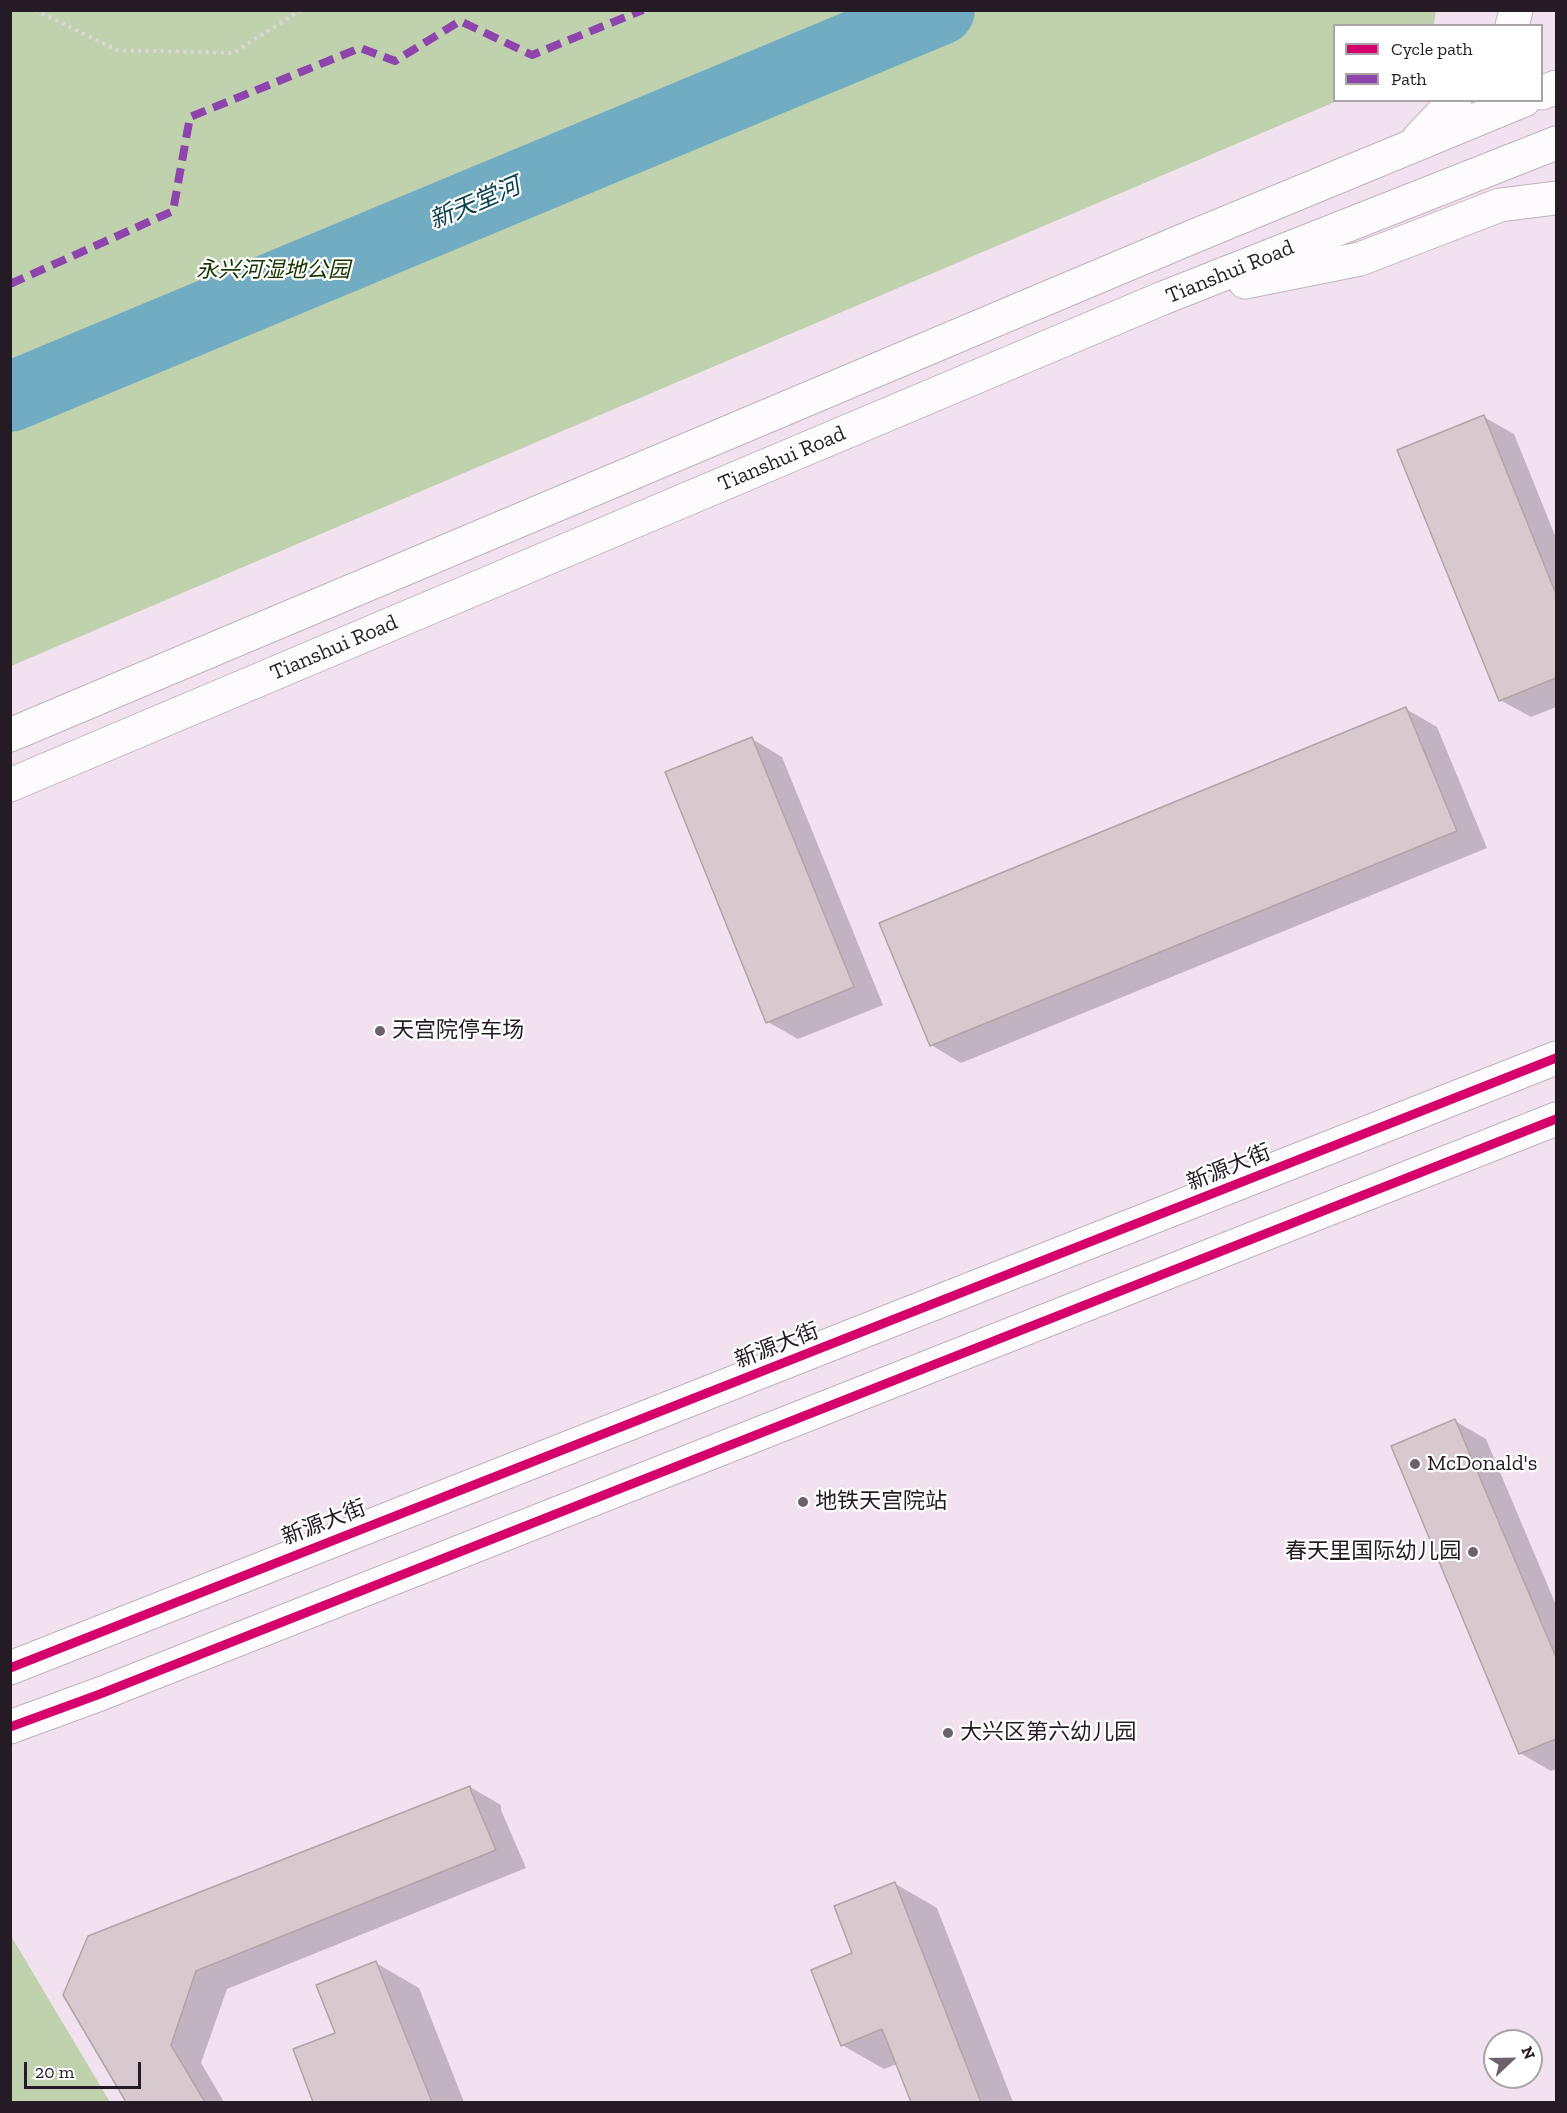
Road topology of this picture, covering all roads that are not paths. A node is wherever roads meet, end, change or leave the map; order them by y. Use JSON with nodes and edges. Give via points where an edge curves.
{"nodes":[{"id":1,"x":1557,"y":87,"type":"edge"},
{"id":2,"x":1543,"y":93,"type":"edge"},
{"id":3,"x":1453,"y":102,"type":"edge"},
{"id":4,"x":1519,"y":102,"type":"edge"},
{"id":5,"x":1557,"y":143,"type":"edge"},
{"id":6,"x":1411,"y":147,"type":"junction"},
{"id":7,"x":1557,"y":198,"type":"edge"},
{"id":8,"x":1163,"y":298,"type":"junction"},
{"id":9,"x":10,"y":735,"type":"edge"},
{"id":10,"x":10,"y":785,"type":"edge"},
{"id":11,"x":1557,"y":1058,"type":"edge"},
{"id":12,"x":1557,"y":1119,"type":"edge"},
{"id":13,"x":82,"y":1640,"type":"junction"},
{"id":14,"x":10,"y":1652,"type":"edge"},
{"id":15,"x":10,"y":1668,"type":"edge"},
{"id":16,"x":100,"y":1694,"type":"junction"},
{"id":17,"x":10,"y":1727,"type":"edge"},
{"id":18,"x":10,"y":1750,"type":"edge"}],
"edges":[{"from":1,"to":2,"type":"main road"},
{"from":3,"to":6,"type":"main road"},
{"from":4,"to":6,"type":"main road","name":"Tianshui Road"},
{"from":5,"to":8,"type":"main road","name":"Tianshui Road"},
{"from":6,"to":9,"type":"main road","name":"Tianshui Road"},
{"from":7,"to":8,"type":"main road","via":[[1500,205],[1360,260]]},
{"from":8,"to":10,"type":"main road","name":"Tianshui Road"},
{"from":11,"to":13,"type":"main road","name":"新源大街"},
{"from":12,"to":16,"type":"main road"},
{"from":13,"to":14,"type":"main road"},
{"from":13,"to":15,"type":"main road","name":"新源大街"},
{"from":16,"to":17,"type":"main road"},
{"from":16,"to":18,"type":"main road"}]}
